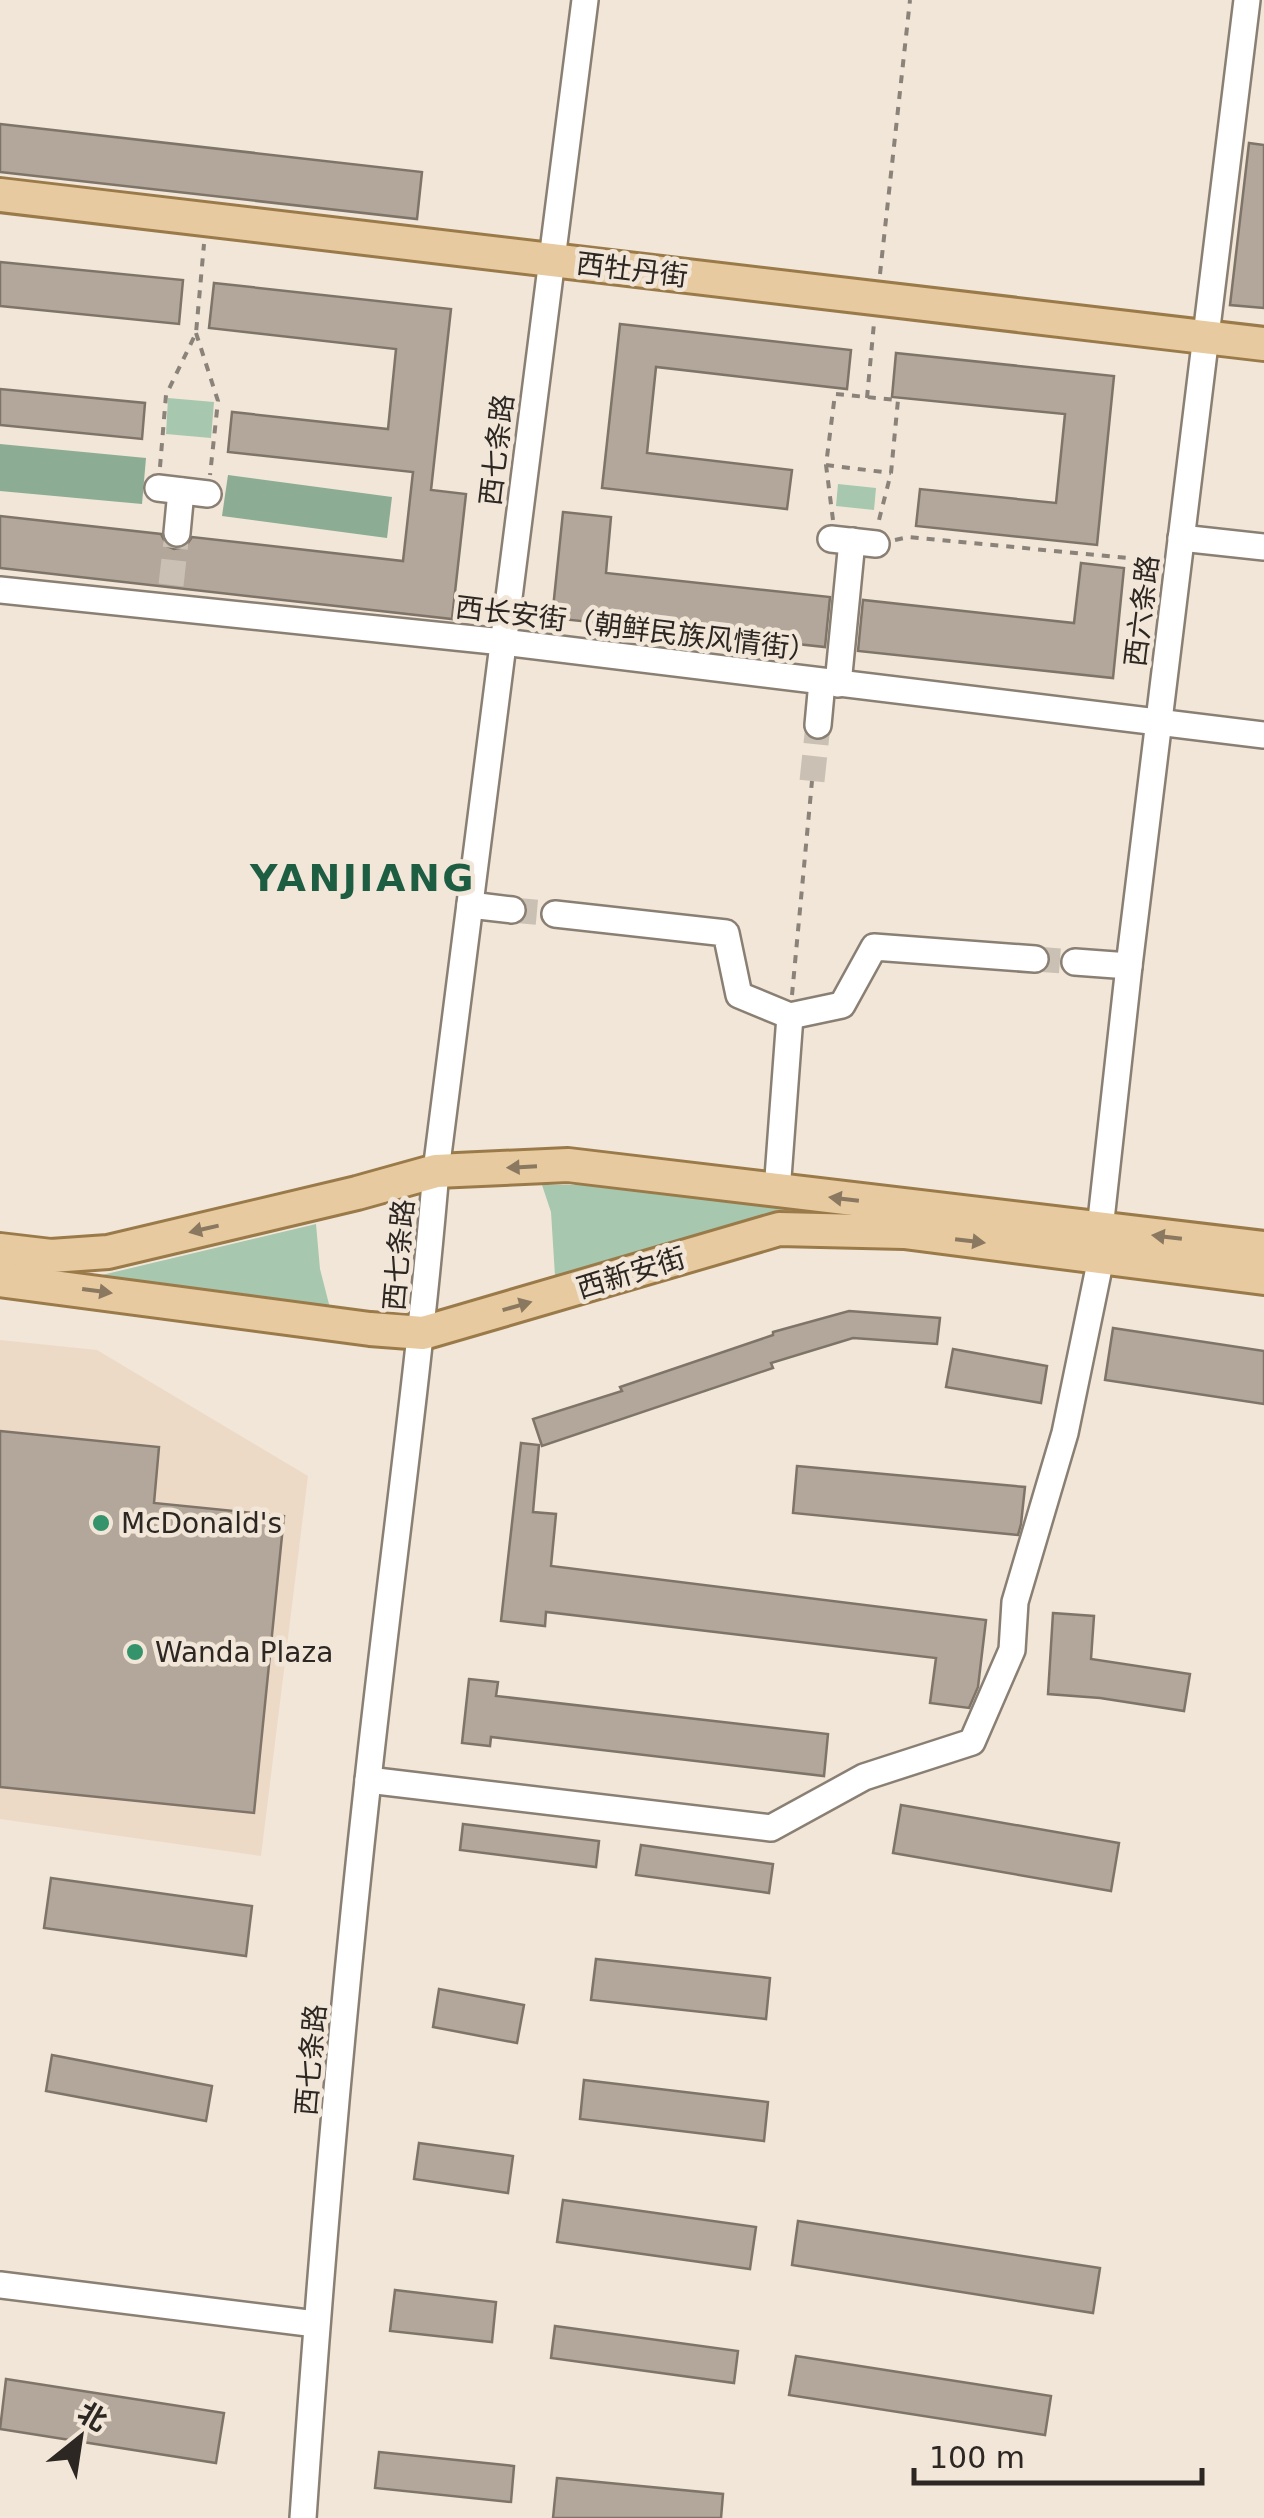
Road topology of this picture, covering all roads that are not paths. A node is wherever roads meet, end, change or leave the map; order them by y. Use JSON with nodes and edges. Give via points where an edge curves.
{"nodes":[{"id":1,"x":585,"y":0,"type":"edge"},
{"id":2,"x":1247,"y":0,"type":"edge"},
{"id":3,"x":0,"y":195,"type":"edge"},
{"id":4,"x":552,"y":260,"type":"junction"},
{"id":5,"x":1206,"y":338,"type":"junction"},
{"id":6,"x":1264,"y":344,"type":"edge"},
{"id":7,"x":208,"y":494,"type":"dead end"},
{"id":8,"x":177,"y":533,"type":"tunnel mouth"},
{"id":9,"x":853,"y":542,"type":"road end"},
{"id":10,"x":1264,"y":547,"type":"edge"},
{"id":11,"x":1180,"y":551,"type":"junction"},
{"id":12,"x":0,"y":590,"type":"edge"},
{"id":13,"x":503,"y":642,"type":"junction"},
{"id":14,"x":830,"y":682,"type":"junction"},
{"id":15,"x":1159,"y":722,"type":"junction"},
{"id":16,"x":818,"y":725,"type":"tunnel mouth"},
{"id":17,"x":1264,"y":735,"type":"edge"},
{"id":18,"x":470,"y":905,"type":"junction"},
{"id":19,"x":512,"y":910,"type":"tunnel mouth"},
{"id":20,"x":555,"y":914,"type":"tunnel mouth"},
{"id":21,"x":1034,"y":959,"type":"tunnel mouth"},
{"id":22,"x":1075,"y":962,"type":"tunnel mouth"},
{"id":23,"x":1129,"y":966,"type":"junction"},
{"id":24,"x":790,"y":1016,"type":"junction"},
{"id":25,"x":436,"y":1171,"type":"junction"},
{"id":26,"x":777,"y":1191,"type":"junction"},
{"id":27,"x":1100,"y":1244,"type":"junction"},
{"id":28,"x":1264,"y":1248,"type":"edge"},
{"id":29,"x":0,"y":1250,"type":"edge"},
{"id":30,"x":1264,"y":1278,"type":"edge"},
{"id":31,"x":0,"y":1280,"type":"edge"},
{"id":32,"x":423,"y":1332,"type":"junction"},
{"id":33,"x":368,"y":1780,"type":"junction"},
{"id":34,"x":0,"y":2285,"type":"edge"},
{"id":35,"x":316,"y":2324,"type":"junction"},
{"id":36,"x":303,"y":2518,"type":"edge"}],
"edges":[{"from":1,"to":4,"type":"street","name":"西七条路"},
{"from":2,"to":5,"type":"street","name":"西六条路"},
{"from":3,"to":4,"type":"main road","name":"西牡丹街"},
{"from":4,"to":5,"type":"main road","name":"西牡丹街"},
{"from":4,"to":13,"type":"street","name":"西七条路"},
{"from":5,"to":6,"type":"main road","name":"西牡丹街"},
{"from":5,"to":11,"type":"street","name":"西六条路"},
{"from":7,"to":8,"type":"street","via":[[170,489]]},
{"from":9,"to":14,"type":"street"},
{"from":10,"to":11,"type":"street"},
{"from":11,"to":15,"type":"street","name":"西六条路"},
{"from":12,"to":13,"type":"street","name":"西长安街（朝鲜民族风情街）","via":[[169,596]]},
{"from":13,"to":14,"type":"street","name":"西长安街（朝鲜民族风情街）"},
{"from":13,"to":18,"type":"street","name":"西七条路"},
{"from":14,"to":15,"type":"street","name":"西长安街（朝鲜民族风情街）"},
{"from":14,"to":16,"type":"street"},
{"from":15,"to":17,"type":"street","name":"西长安街（朝鲜民族风情街）"},
{"from":15,"to":23,"type":"street","name":"西六条路"},
{"from":18,"to":19,"type":"street"},
{"from":18,"to":25,"type":"street","name":"西七条路"},
{"from":20,"to":24,"type":"street","via":[[726,933],[739,996]]},
{"from":21,"to":24,"type":"street","via":[[874,947],[842,1005]]},
{"from":22,"to":23,"type":"street"},
{"from":23,"to":27,"type":"street","name":"西六条路"},
{"from":24,"to":26,"type":"street"},
{"from":26,"to":25,"type":"main road","name":"西新安街","one_way":true,"via":[[568,1165]]},
{"from":25,"to":29,"type":"main road","name":"西新安街","one_way":true,"via":[[108,1252],[51,1256]]},
{"from":25,"to":32,"type":"street","name":"西七条路"},
{"from":27,"to":26,"type":"main road","name":"西新安街","one_way":true},
{"from":28,"to":27,"type":"main road","name":"西新安街","one_way":true},
{"from":27,"to":30,"type":"main road","name":"西新安街"},
{"from":32,"to":27,"type":"main road","name":"西新安街","one_way":true,"via":[[780,1229]]},
{"from":27,"to":33,"type":"street","name":"西六条路","via":[[1065,1433],[1016,1602],[1012,1650],[972,1742],[864,1777],[771,1828]]},
{"from":31,"to":32,"type":"main road","name":"西新安街","one_way":true},
{"from":32,"to":33,"type":"street","name":"西七条路"},
{"from":33,"to":35,"type":"street","name":"西七条路"},
{"from":34,"to":35,"type":"street"},
{"from":35,"to":36,"type":"street","name":"西七条路"}]}
